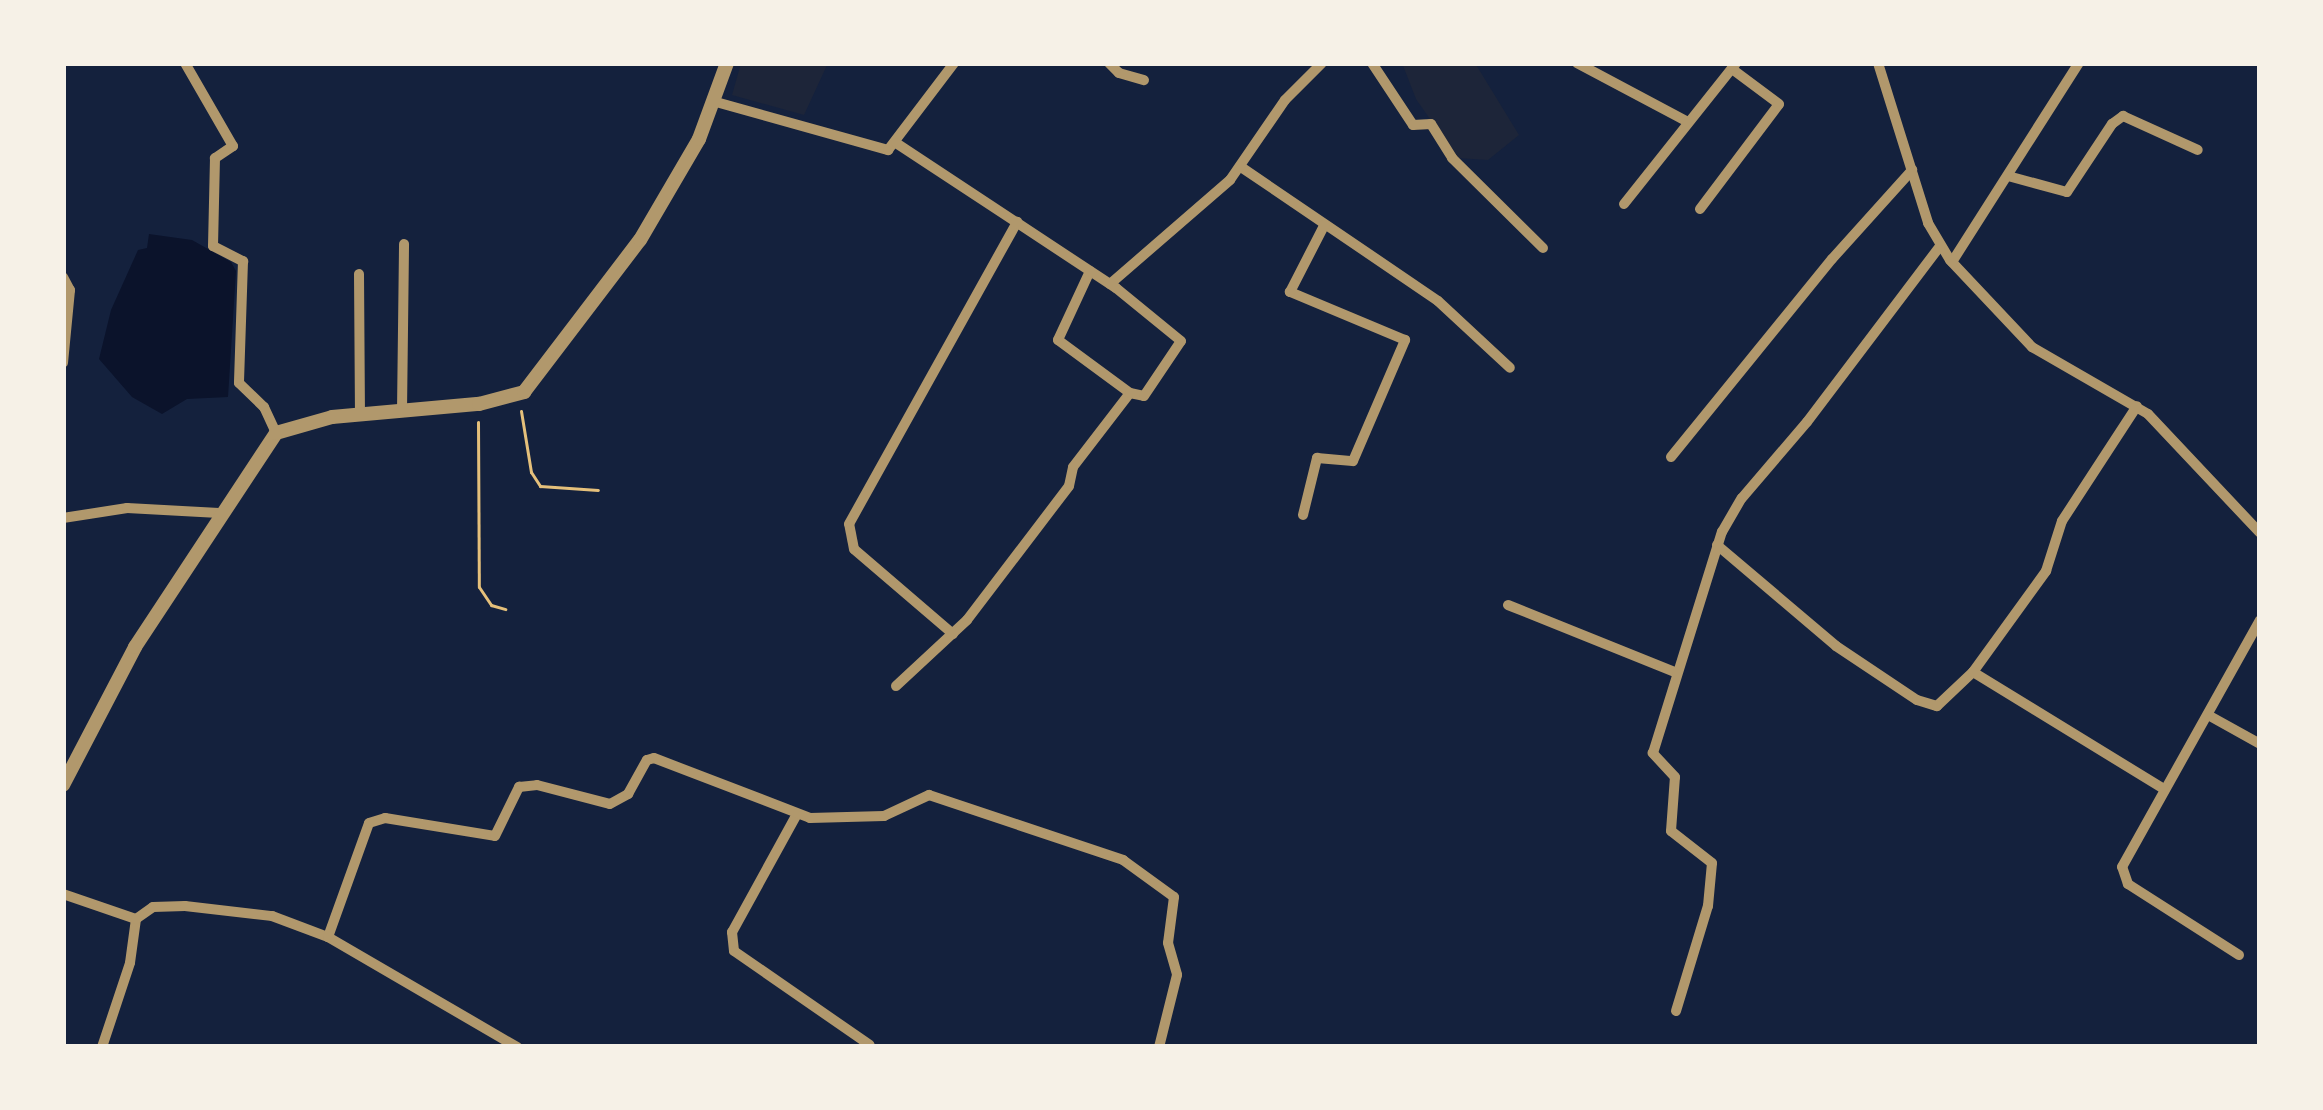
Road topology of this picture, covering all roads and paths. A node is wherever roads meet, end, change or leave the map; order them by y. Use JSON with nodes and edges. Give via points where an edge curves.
{"nodes":[{"id":1,"x":184,"y":63,"type":"edge"},
{"id":2,"x":728,"y":63,"type":"edge"},
{"id":3,"x":954,"y":63,"type":"edge"},
{"id":4,"x":1109,"y":63,"type":"edge"},
{"id":5,"x":1322,"y":63,"type":"edge"},
{"id":6,"x":1372,"y":63,"type":"edge"},
{"id":7,"x":1577,"y":63,"type":"edge"},
{"id":8,"x":1878,"y":63,"type":"edge"},
{"id":9,"x":2079,"y":63,"type":"edge"},
{"id":10,"x":1734,"y":66,"type":"edge"},
{"id":11,"x":1144,"y":80,"type":"dead end"},
{"id":12,"x":716,"y":102,"type":"junction"},
{"id":13,"x":1688,"y":122,"type":"junction"},
{"id":14,"x":896,"y":142,"type":"junction"},
{"id":15,"x":2198,"y":150,"type":"dead end"},
{"id":16,"x":1241,"y":166,"type":"junction"},
{"id":17,"x":1912,"y":170,"type":"junction"},
{"id":18,"x":2008,"y":176,"type":"junction"},
{"id":19,"x":1624,"y":204,"type":"dead end"},
{"id":20,"x":1700,"y":209,"type":"dead end"},
{"id":21,"x":1017,"y":222,"type":"junction"},
{"id":22,"x":1325,"y":224,"type":"junction"},
{"id":23,"x":404,"y":244,"type":"dead end"},
{"id":24,"x":1940,"y":246,"type":"junction"},
{"id":25,"x":1543,"y":248,"type":"dead end"},
{"id":26,"x":1952,"y":262,"type":"junction"},
{"id":27,"x":1090,"y":271,"type":"junction"},
{"id":28,"x":359,"y":274,"type":"dead end"},
{"id":29,"x":63,"y":278,"type":"edge"},
{"id":30,"x":1110,"y":284,"type":"junction"},
{"id":31,"x":63,"y":363,"type":"edge"},
{"id":32,"x":1510,"y":368,"type":"dead end"},
{"id":33,"x":1130,"y":393,"type":"junction"},
{"id":34,"x":518,"y":397,"type":"junction"},
{"id":35,"x":479,"y":404,"type":"junction"},
{"id":36,"x":2137,"y":406,"type":"junction"},
{"id":37,"x":402,"y":411,"type":"junction"},
{"id":38,"x":360,"y":415,"type":"junction"},
{"id":39,"x":276,"y":433,"type":"junction"},
{"id":40,"x":1671,"y":457,"type":"dead end"},
{"id":41,"x":598,"y":490,"type":"dead end"},
{"id":42,"x":219,"y":513,"type":"junction"},
{"id":43,"x":1303,"y":515,"type":"dead end"},
{"id":44,"x":63,"y":518,"type":"edge"},
{"id":45,"x":2260,"y":533,"type":"edge"},
{"id":46,"x":1717,"y":545,"type":"junction"},
{"id":47,"x":1508,"y":605,"type":"dead end"},
{"id":48,"x":505,"y":609,"type":"dead end"},
{"id":49,"x":2260,"y":620,"type":"edge"},
{"id":50,"x":952,"y":634,"type":"junction"},
{"id":51,"x":1973,"y":672,"type":"junction"},
{"id":52,"x":1677,"y":673,"type":"junction"},
{"id":53,"x":896,"y":686,"type":"dead end"},
{"id":54,"x":2208,"y":715,"type":"junction"},
{"id":55,"x":2260,"y":744,"type":"edge"},
{"id":56,"x":63,"y":785,"type":"edge"},
{"id":57,"x":2164,"y":789,"type":"junction"},
{"id":58,"x":797,"y":814,"type":"junction"},
{"id":59,"x":63,"y":894,"type":"edge"},
{"id":60,"x":136,"y":919,"type":"junction"},
{"id":61,"x":328,"y":937,"type":"junction"},
{"id":62,"x":2239,"y":956,"type":"dead end"},
{"id":63,"x":1676,"y":1011,"type":"dead end"},
{"id":64,"x":870,"y":1045,"type":"edge"},
{"id":65,"x":102,"y":1047,"type":"edge"},
{"id":66,"x":517,"y":1047,"type":"edge"},
{"id":67,"x":1159,"y":1047,"type":"edge"}],
"edges":[{"from":1,"to":39,"type":"street","via":[[233,146],[215,158],[213,246],[243,261],[239,383]]},
{"from":2,"to":12,"type":"street"},
{"from":3,"to":14,"type":"street"},
{"from":4,"to":11,"type":"street"},
{"from":5,"to":16,"type":"street","via":[[1285,100]]},
{"from":6,"to":25,"type":"street","via":[[1413,125],[1431,124],[1478,187]]},
{"from":7,"to":13,"type":"street"},
{"from":8,"to":17,"type":"street"},
{"from":9,"to":18,"type":"street"},
{"from":10,"to":13,"type":"street"},
{"from":10,"to":20,"type":"street","via":[[1779,104]]},
{"from":12,"to":14,"type":"street","via":[[871,149]]},
{"from":12,"to":34,"type":"street","via":[[640,240]]},
{"from":13,"to":19,"type":"street"},
{"from":14,"to":21,"type":"street"},
{"from":15,"to":18,"type":"street","via":[[2123,116],[2067,192]]},
{"from":16,"to":22,"type":"street"},
{"from":16,"to":30,"type":"street"},
{"from":17,"to":24,"type":"street"},
{"from":17,"to":40,"type":"street"},
{"from":18,"to":26,"type":"street"},
{"from":21,"to":27,"type":"street"},
{"from":21,"to":50,"type":"street","via":[[849,524],[854,550]]},
{"from":22,"to":32,"type":"street","via":[[1438,301]]},
{"from":22,"to":43,"type":"street","via":[[1290,292],[1405,340],[1353,461],[1317,458]]},
{"from":23,"to":37,"type":"street"},
{"from":24,"to":26,"type":"street"},
{"from":24,"to":46,"type":"street","via":[[1742,498]]},
{"from":26,"to":36,"type":"street","via":[[2032,347]]},
{"from":27,"to":30,"type":"street"},
{"from":27,"to":33,"type":"street","via":[[1058,340]]},
{"from":28,"to":38,"type":"street"},
{"from":29,"to":31,"type":"street","via":[[70,284]]},
{"from":30,"to":33,"type":"street","via":[[1180,337],[1144,396]]},
{"from":33,"to":50,"type":"street","via":[[1073,467],[1070,486]]},
{"from":34,"to":35,"type":"street"},
{"from":34,"to":41,"type":"path","via":[[540,486]]},
{"from":35,"to":37,"type":"street"},
{"from":35,"to":48,"type":"path","via":[[478,587]]},
{"from":36,"to":45,"type":"street"},
{"from":36,"to":51,"type":"street","via":[[2062,521],[2046,571]]},
{"from":37,"to":38,"type":"street"},
{"from":38,"to":39,"type":"street"},
{"from":39,"to":42,"type":"street"},
{"from":42,"to":44,"type":"street","via":[[127,508]]},
{"from":42,"to":56,"type":"street","via":[[135,646]]},
{"from":46,"to":51,"type":"street","via":[[1836,646],[1928,706],[1945,704]]},
{"from":46,"to":52,"type":"street"},
{"from":47,"to":52,"type":"street"},
{"from":49,"to":54,"type":"street"},
{"from":50,"to":53,"type":"street"},
{"from":51,"to":57,"type":"street"},
{"from":52,"to":63,"type":"street","via":[[1653,753],[1676,777],[1670,831],[1706,854],[1712,872]]},
{"from":54,"to":55,"type":"street"},
{"from":54,"to":57,"type":"street"},
{"from":57,"to":62,"type":"street","via":[[2122,874]]},
{"from":58,"to":61,"type":"street","via":[[654,758],[628,794],[610,804],[537,785],[519,788],[495,836],[376,819],[363,832]]},
{"from":58,"to":64,"type":"street","via":[[731,943],[741,960]]},
{"from":58,"to":67,"type":"street","via":[[884,816],[929,795],[1123,860],[1174,897],[1168,943],[1177,976]]},
{"from":59,"to":60,"type":"street"},
{"from":60,"to":61,"type":"street","via":[[154,908],[185,906],[272,916]]},
{"from":60,"to":65,"type":"street"},
{"from":61,"to":66,"type":"street"}]}
